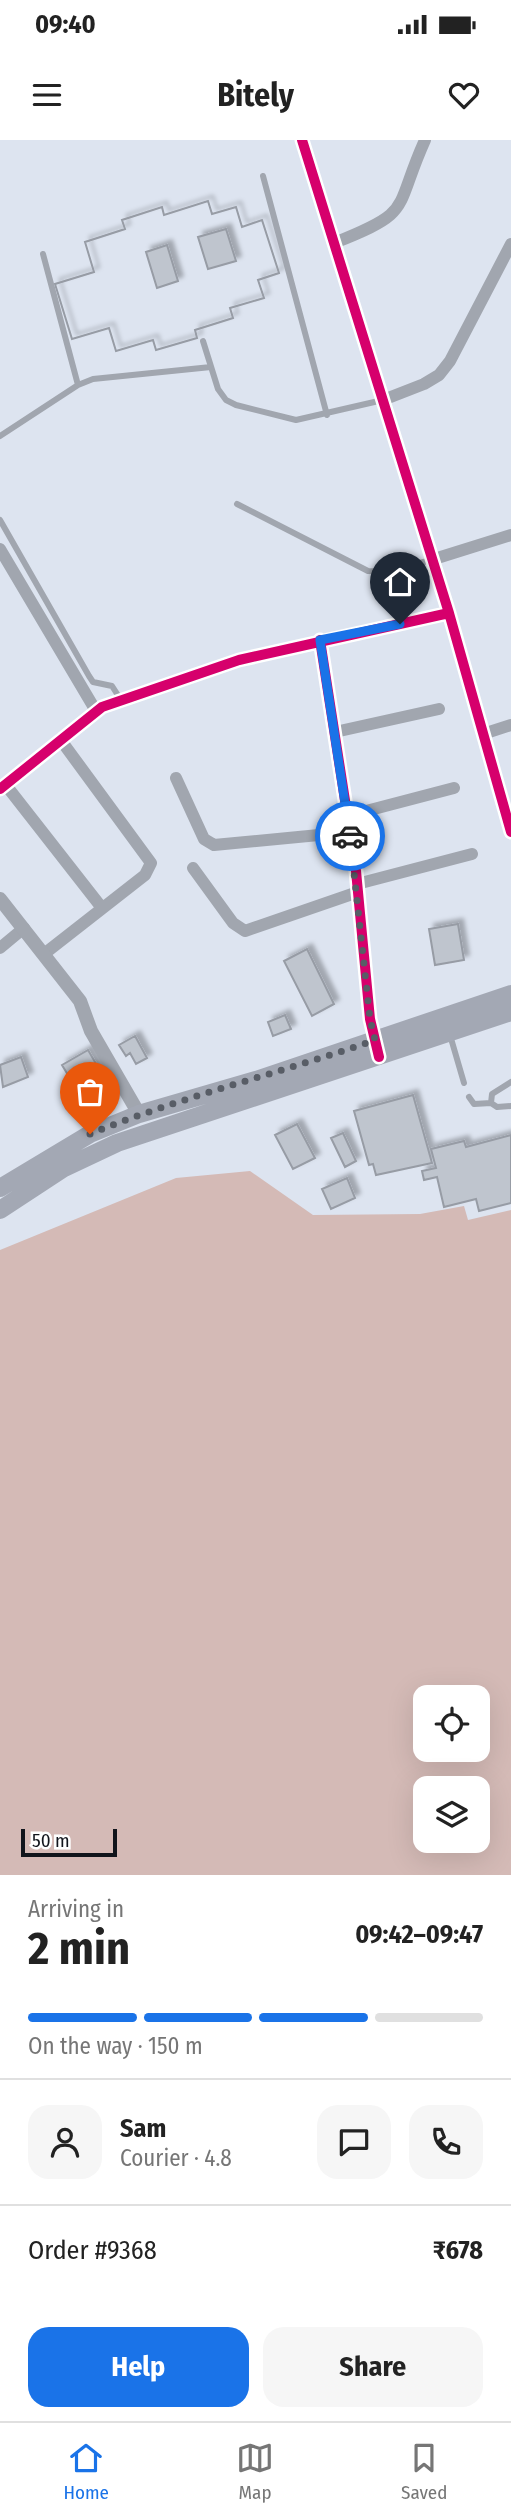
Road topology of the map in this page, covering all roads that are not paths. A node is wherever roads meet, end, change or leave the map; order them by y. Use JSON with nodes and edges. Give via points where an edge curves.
{"nodes":[{"id":1,"x":302,"y":140,"type":"edge"},
{"id":2,"x":425,"y":140,"type":"edge"},
{"id":3,"x":264,"y":176,"type":"dead end"},
{"id":4,"x":334,"y":243,"type":"junction"},
{"id":5,"x":511,"y":244,"type":"edge"},
{"id":6,"x":43,"y":254,"type":"dead end"},
{"id":7,"x":203,"y":341,"type":"dead end"},
{"id":8,"x":211,"y":367,"type":"junction"},
{"id":9,"x":78,"y":385,"type":"junction"},
{"id":10,"x":383,"y":400,"type":"junction"},
{"id":11,"x":327,"y":415,"type":"junction"},
{"id":12,"x":0,"y":436,"type":"edge"},
{"id":13,"x":237,"y":504,"type":"dead end"},
{"id":14,"x":0,"y":520,"type":"edge"},
{"id":15,"x":511,"y":535,"type":"edge"},
{"id":16,"x":0,"y":549,"type":"edge"},
{"id":17,"x":432,"y":560,"type":"junction"},
{"id":18,"x":449,"y":613,"type":"junction"},
{"id":19,"x":320,"y":640,"type":"junction"},
{"id":20,"x":121,"y":700,"type":"junction"},
{"id":21,"x":439,"y":709,"type":"dead end"},
{"id":22,"x":96,"y":711,"type":"junction"},
{"id":23,"x":511,"y":725,"type":"edge"},
{"id":24,"x":335,"y":732,"type":"junction"},
{"id":25,"x":483,"y":734,"type":"junction"},
{"id":26,"x":60,"y":739,"type":"junction"},
{"id":27,"x":176,"y":778,"type":"dead end"},
{"id":28,"x":3,"y":787,"type":"edge"},
{"id":29,"x":454,"y":788,"type":"dead end"},
{"id":30,"x":347,"y":816,"type":"junction"},
{"id":31,"x":349,"y":832,"type":"junction"},
{"id":32,"x":511,"y":832,"type":"edge"},
{"id":33,"x":472,"y":854,"type":"dead end"},
{"id":34,"x":193,"y":868,"type":"dead end"},
{"id":35,"x":358,"y":888,"type":"junction"},
{"id":36,"x":0,"y":899,"type":"edge"},
{"id":37,"x":103,"y":908,"type":"junction"},
{"id":38,"x":24,"y":928,"type":"junction"},
{"id":39,"x":0,"y":948,"type":"edge"},
{"id":40,"x":44,"y":954,"type":"junction"},
{"id":41,"x":511,"y":994,"type":"edge"},
{"id":42,"x":511,"y":1012,"type":"edge"},
{"id":43,"x":450,"y":1033,"type":"junction"},
{"id":44,"x":377,"y":1049,"type":"junction"},
{"id":45,"x":511,"y":1082,"type":"edge"},
{"id":46,"x":464,"y":1083,"type":"dead end"},
{"id":47,"x":469,"y":1097,"type":"dead end"},
{"id":48,"x":491,"y":1103,"type":"junction"},
{"id":49,"x":511,"y":1106,"type":"edge"},
{"id":50,"x":139,"y":1114,"type":"junction"},
{"id":51,"x":0,"y":1188,"type":"edge"},
{"id":52,"x":0,"y":1210,"type":"edge"}],
"edges":[{"from":1,"to":4,"type":"street"},
{"from":2,"to":4,"type":"street","via":[[401,205],[391,217]]},
{"from":3,"to":11,"type":"lane"},
{"from":4,"to":10,"type":"street"},
{"from":5,"to":10,"type":"street","via":[[450,361],[439,374]]},
{"from":6,"to":9,"type":"lane"},
{"from":7,"to":8,"type":"lane"},
{"from":8,"to":9,"type":"lane","via":[[93,379]]},
{"from":8,"to":11,"type":"lane","via":[[218,389],[236,405],[296,420]]},
{"from":9,"to":12,"type":"lane"},
{"from":10,"to":11,"type":"lane"},
{"from":10,"to":17,"type":"street"},
{"from":13,"to":17,"type":"lane","via":[[356,568],[386,572]]},
{"from":14,"to":20,"type":"lane","via":[[93,682],[112,685]]},
{"from":15,"to":17,"type":"street"},
{"from":16,"to":22,"type":"street"},
{"from":17,"to":18,"type":"street"},
{"from":18,"to":19,"type":"street"},
{"from":18,"to":25,"type":"street"},
{"from":19,"to":20,"type":"street","via":[[239,660]]},
{"from":19,"to":24,"type":"street"},
{"from":20,"to":22,"type":"street"},
{"from":21,"to":24,"type":"street"},
{"from":22,"to":26,"type":"street"},
{"from":23,"to":25,"type":"street"},
{"from":24,"to":30,"type":"street"},
{"from":25,"to":32,"type":"street"},
{"from":26,"to":28,"type":"street"},
{"from":26,"to":37,"type":"street","via":[[151,863],[145,875]]},
{"from":27,"to":31,"type":"street","via":[[204,839],[214,845]]},
{"from":28,"to":37,"type":"street"},
{"from":29,"to":30,"type":"street"},
{"from":30,"to":31,"type":"street"},
{"from":31,"to":35,"type":"street"},
{"from":33,"to":35,"type":"street"},
{"from":34,"to":35,"type":"street","via":[[233,923],[245,931]]},
{"from":35,"to":44,"type":"street"},
{"from":36,"to":38,"type":"street"},
{"from":37,"to":40,"type":"street"},
{"from":38,"to":39,"type":"street"},
{"from":38,"to":40,"type":"street"},
{"from":40,"to":50,"type":"street","via":[[80,1001],[91,1031]]},
{"from":41,"to":44,"type":"main road"},
{"from":42,"to":43,"type":"main road"},
{"from":43,"to":44,"type":"main road"},
{"from":43,"to":46,"type":"lane"},
{"from":44,"to":50,"type":"main road"},
{"from":44,"to":52,"type":"main road","via":[[117,1143],[64,1168]]},
{"from":45,"to":48,"type":"lane","via":[[492,1094]]},
{"from":47,"to":48,"type":"lane","via":[[474,1104]]},
{"from":48,"to":49,"type":"lane"},
{"from":50,"to":51,"type":"main road","via":[[90,1134]]}]}
